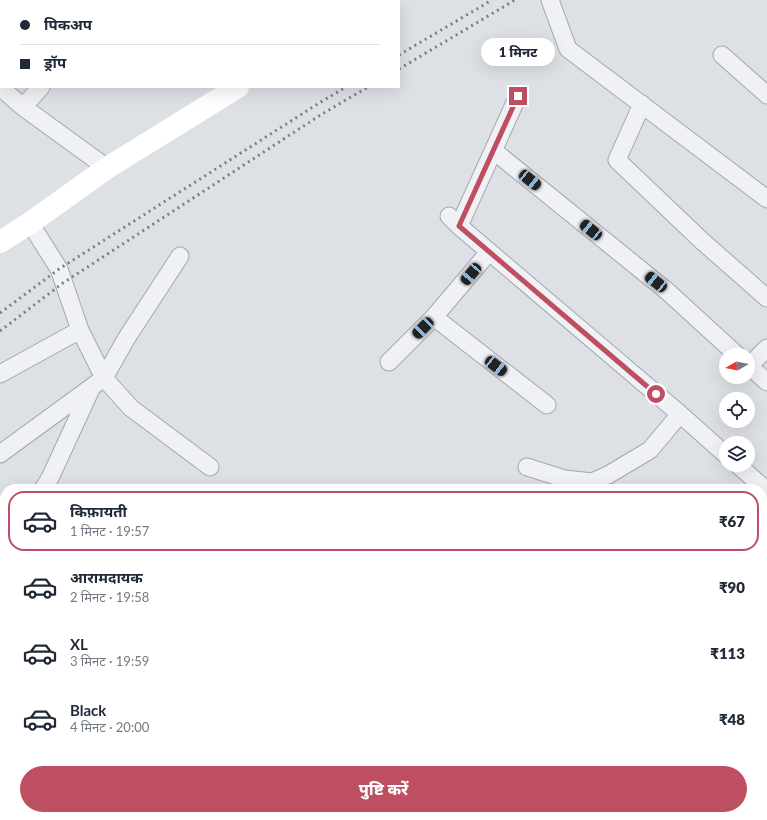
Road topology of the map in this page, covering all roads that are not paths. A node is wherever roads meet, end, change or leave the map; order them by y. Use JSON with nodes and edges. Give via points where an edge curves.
{"nodes":[{"id":1,"x":550,"y":0,"type":"edge"},
{"id":2,"x":722,"y":55,"type":"dead end"},
{"id":3,"x":1,"y":88,"type":"edge"},
{"id":4,"x":40,"y":88,"type":"edge"},
{"id":5,"x":236,"y":88,"type":"edge"},
{"id":6,"x":767,"y":95,"type":"edge"},
{"id":7,"x":518,"y":96,"type":"dead end"},
{"id":8,"x":642,"y":104,"type":"junction"},
{"id":9,"x":23,"y":108,"type":"junction"},
{"id":10,"x":494,"y":151,"type":"junction"},
{"id":11,"x":107,"y":168,"type":"junction"},
{"id":12,"x":766,"y":194,"type":"edge"},
{"id":13,"x":30,"y":223,"type":"junction"},
{"id":14,"x":0,"y":242,"type":"edge"},
{"id":15,"x":489,"y":252,"type":"junction"},
{"id":16,"x":180,"y":256,"type":"dead end"},
{"id":17,"x":767,"y":298,"type":"edge"},
{"id":18,"x":434,"y":317,"type":"junction"},
{"id":19,"x":80,"y":330,"type":"junction"},
{"id":20,"x":729,"y":348,"type":"edge"},
{"id":21,"x":767,"y":348,"type":"edge"},
{"id":22,"x":755,"y":360,"type":"edge"},
{"id":23,"x":389,"y":362,"type":"dead end"},
{"id":24,"x":755,"y":371,"type":"edge"},
{"id":25,"x":0,"y":374,"type":"edge"},
{"id":26,"x":98,"y":382,"type":"junction"},
{"id":27,"x":767,"y":382,"type":"edge"},
{"id":28,"x":547,"y":405,"type":"dead end"},
{"id":29,"x":680,"y":414,"type":"junction"},
{"id":30,"x":719,"y":448,"type":"edge"},
{"id":31,"x":0,"y":454,"type":"edge"},
{"id":32,"x":210,"y":466,"type":"dead end"},
{"id":33,"x":527,"y":467,"type":"dead end"},
{"id":34,"x":746,"y":472,"type":"edge"},
{"id":35,"x":46,"y":484,"type":"edge"},
{"id":36,"x":759,"y":484,"type":"edge"}],
"edges":[{"from":1,"to":8,"type":"street","via":[[568,49]]},
{"from":2,"to":6,"type":"street"},
{"from":3,"to":9,"type":"street"},
{"from":4,"to":9,"type":"street"},
{"from":5,"to":11,"type":"street"},
{"from":7,"to":10,"type":"street"},
{"from":8,"to":12,"type":"street"},
{"from":8,"to":17,"type":"street","via":[[617,160],[702,241]]},
{"from":9,"to":11,"type":"street"},
{"from":10,"to":15,"type":"street","via":[[454,221]]},
{"from":10,"to":20,"type":"street","via":[[667,291]]},
{"from":11,"to":13,"type":"street"},
{"from":13,"to":14,"type":"street"},
{"from":13,"to":19,"type":"street","via":[[58,269]]},
{"from":15,"to":18,"type":"street"},
{"from":15,"to":29,"type":"street"},
{"from":16,"to":26,"type":"street"},
{"from":18,"to":23,"type":"street"},
{"from":18,"to":28,"type":"street"},
{"from":19,"to":25,"type":"street"},
{"from":19,"to":26,"type":"street"},
{"from":21,"to":22,"type":"street"},
{"from":24,"to":27,"type":"street"},
{"from":26,"to":31,"type":"street"},
{"from":26,"to":32,"type":"street"},
{"from":26,"to":35,"type":"street"},
{"from":29,"to":30,"type":"street"},
{"from":29,"to":33,"type":"street","via":[[650,450],[592,482],[565,479]]},
{"from":34,"to":36,"type":"street"}]}
